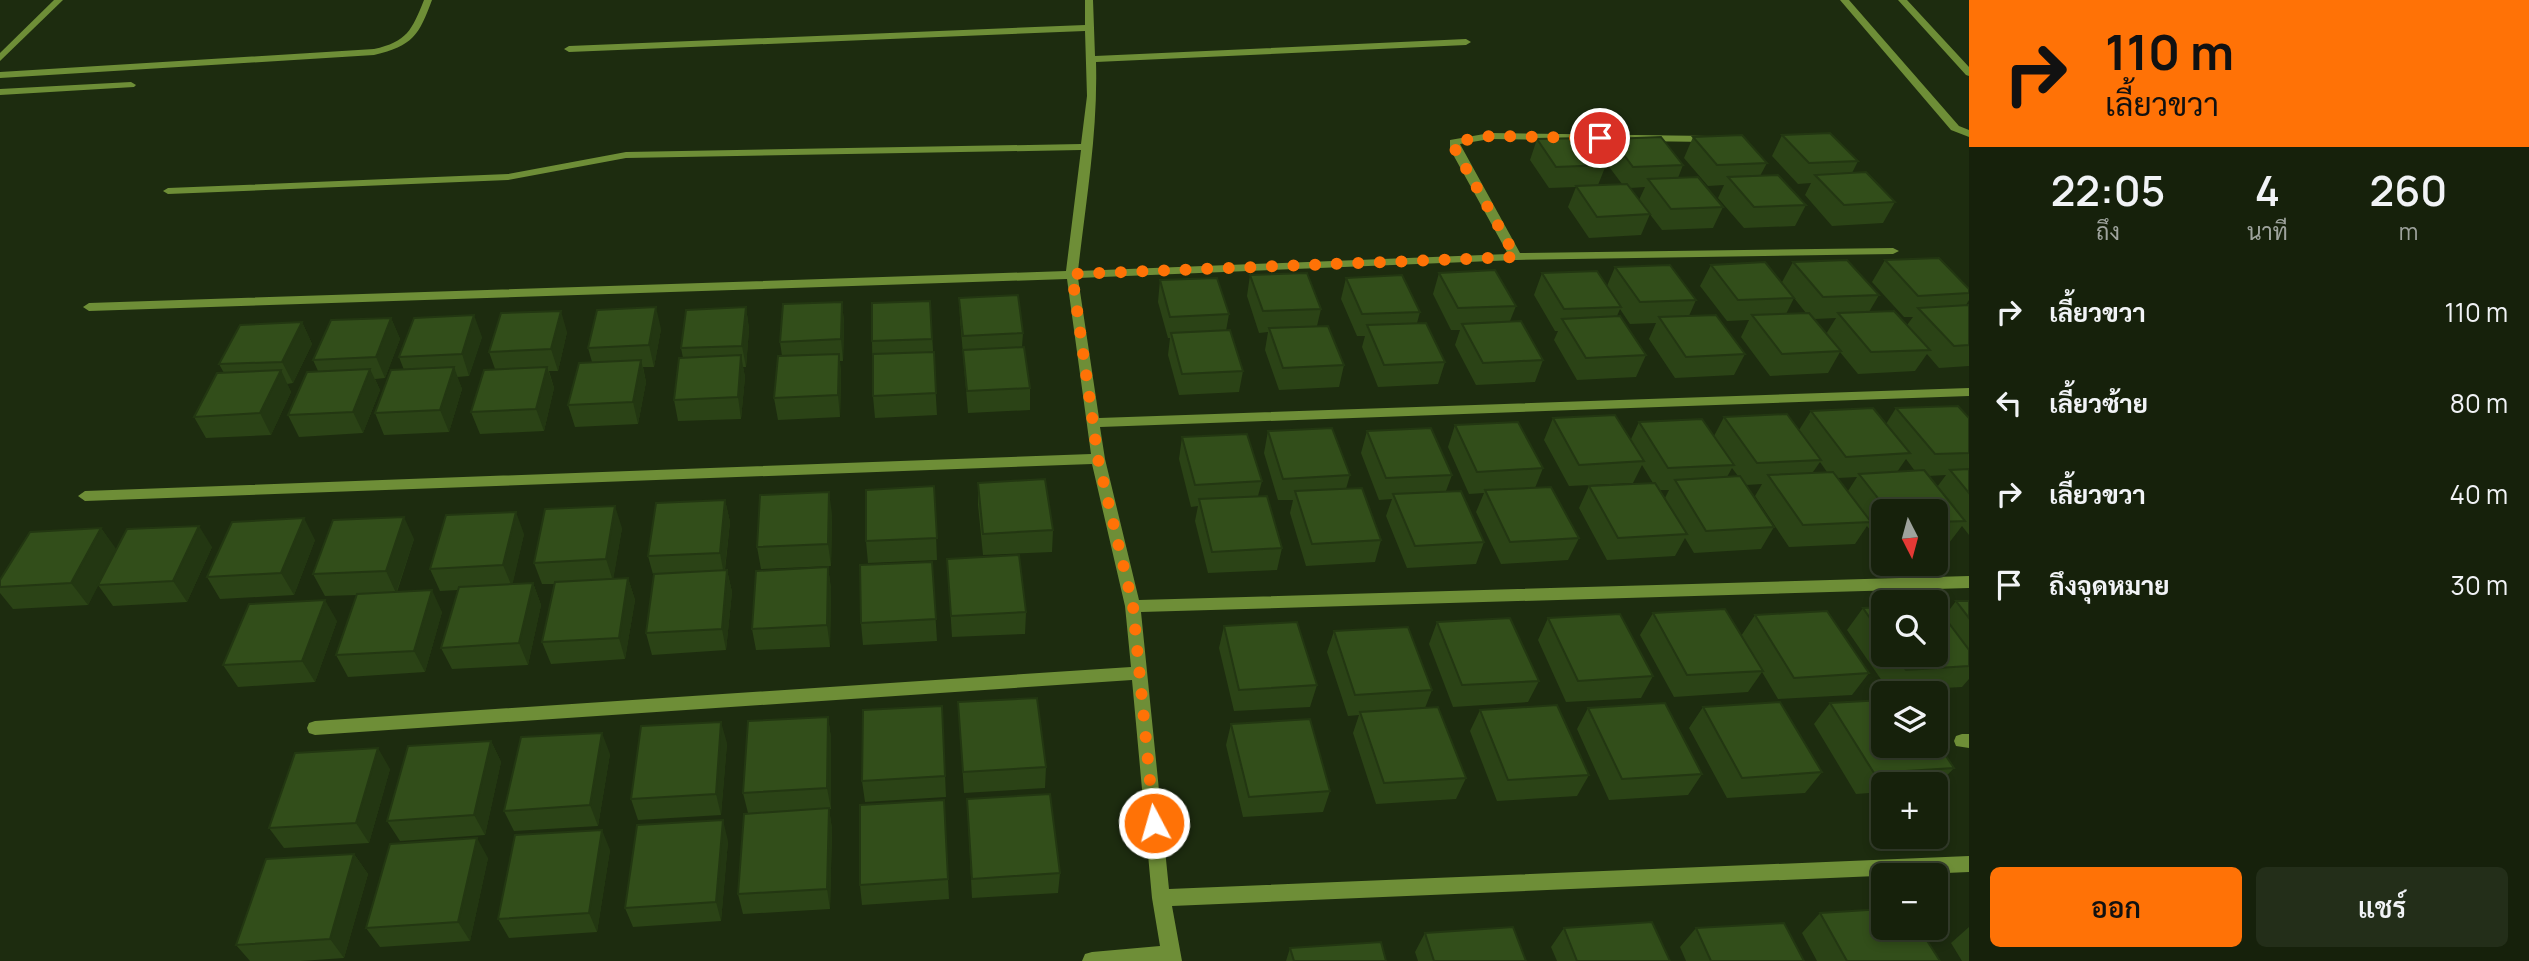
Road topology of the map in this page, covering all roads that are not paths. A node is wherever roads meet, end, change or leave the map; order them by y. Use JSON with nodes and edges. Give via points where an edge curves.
{"nodes":[{"id":1,"x":60,"y":0,"type":"edge"},
{"id":2,"x":428,"y":0,"type":"edge"},
{"id":3,"x":1089,"y":0,"type":"edge"},
{"id":4,"x":1844,"y":0,"type":"edge"},
{"id":5,"x":1902,"y":0,"type":"edge"},
{"id":6,"x":1090,"y":28,"type":"junction"},
{"id":7,"x":1466,"y":42,"type":"dead end"},
{"id":8,"x":569,"y":49,"type":"dead end"},
{"id":9,"x":0,"y":58,"type":"edge"},
{"id":10,"x":1090,"y":60,"type":"junction"},
{"id":11,"x":1969,"y":73,"type":"edge"},
{"id":12,"x":0,"y":75,"type":"edge"},
{"id":13,"x":131,"y":85,"type":"dead end"},
{"id":14,"x":0,"y":92,"type":"edge"},
{"id":15,"x":1969,"y":134,"type":"edge"},
{"id":16,"x":1711,"y":139,"type":"edge"},
{"id":17,"x":1088,"y":147,"type":"junction"},
{"id":18,"x":168,"y":191,"type":"dead end"},
{"id":19,"x":1893,"y":251,"type":"dead end"},
{"id":20,"x":1516,"y":257,"type":"junction"},
{"id":21,"x":1072,"y":274,"type":"junction"},
{"id":22,"x":89,"y":307,"type":"dead end"},
{"id":23,"x":1969,"y":391,"type":"edge"},
{"id":24,"x":1094,"y":423,"type":"junction"},
{"id":25,"x":1098,"y":459,"type":"junction"},
{"id":26,"x":85,"y":496,"type":"dead end"},
{"id":27,"x":1969,"y":582,"type":"edge"},
{"id":28,"x":1133,"y":606,"type":"junction"},
{"id":29,"x":1139,"y":673,"type":"junction"},
{"id":30,"x":315,"y":728,"type":"dead end"},
{"id":31,"x":1969,"y":864,"type":"edge"},
{"id":32,"x":1161,"y":898,"type":"junction"},
{"id":33,"x":1172,"y":958,"type":"edge"},
{"id":34,"x":1092,"y":961,"type":"edge"}],
"edges":[{"from":1,"to":9,"type":"street"},
{"from":2,"to":12,"type":"street","via":[[415,35],[406,43],[374,52]]},
{"from":3,"to":6,"type":"street"},
{"from":4,"to":15,"type":"street","via":[[1955,128]]},
{"from":5,"to":11,"type":"street"},
{"from":6,"to":8,"type":"street"},
{"from":6,"to":10,"type":"street"},
{"from":7,"to":10,"type":"street"},
{"from":10,"to":17,"type":"street"},
{"from":13,"to":14,"type":"street"},
{"from":16,"to":20,"type":"street","via":[[1490,136],[1454,142]]},
{"from":17,"to":18,"type":"street","via":[[626,155],[509,177]]},
{"from":17,"to":21,"type":"street"},
{"from":19,"to":20,"type":"street"},
{"from":20,"to":21,"type":"street"},
{"from":21,"to":22,"type":"street"},
{"from":21,"to":24,"type":"street"},
{"from":23,"to":24,"type":"street"},
{"from":24,"to":25,"type":"street"},
{"from":25,"to":26,"type":"street"},
{"from":25,"to":28,"type":"street"},
{"from":27,"to":28,"type":"street"},
{"from":28,"to":29,"type":"street"},
{"from":29,"to":30,"type":"street"},
{"from":29,"to":32,"type":"street"},
{"from":31,"to":32,"type":"street"},
{"from":32,"to":33,"type":"street"},
{"from":33,"to":34,"type":"street"}]}
